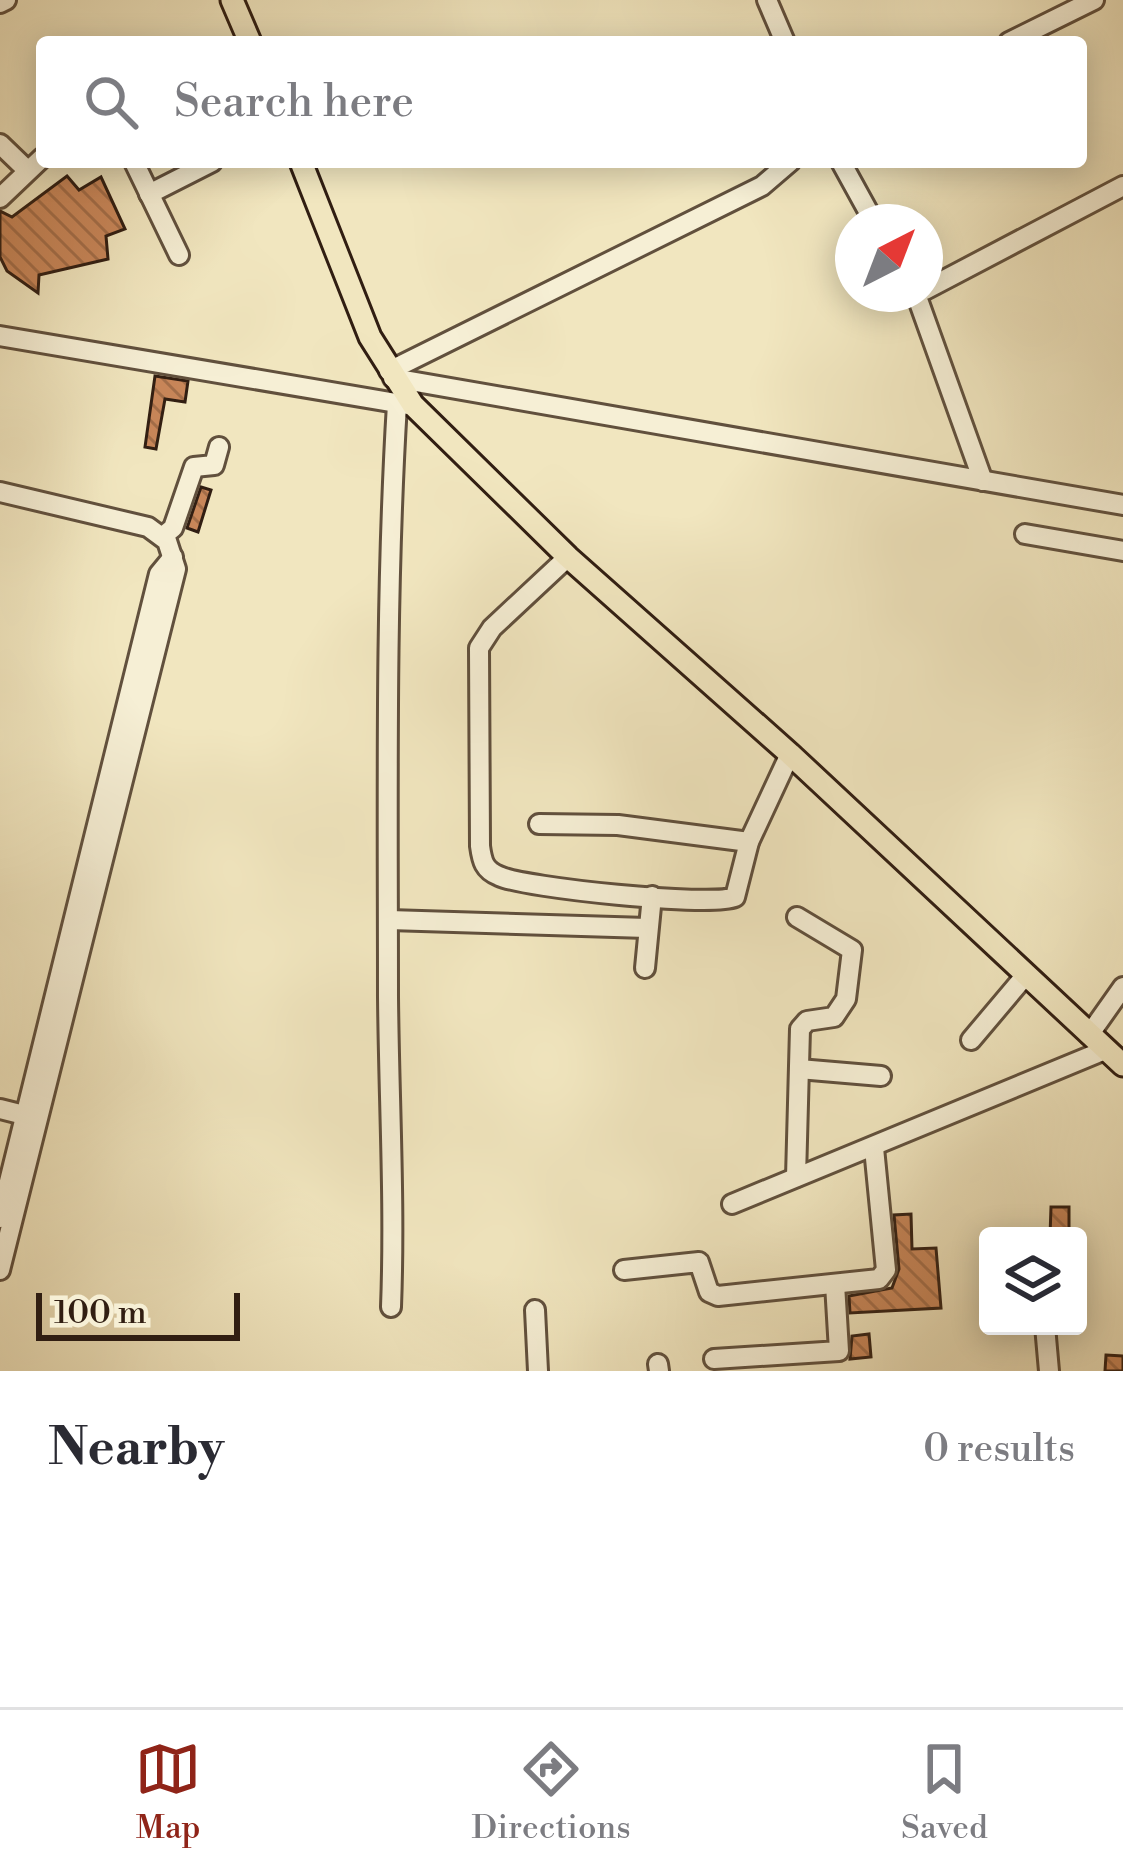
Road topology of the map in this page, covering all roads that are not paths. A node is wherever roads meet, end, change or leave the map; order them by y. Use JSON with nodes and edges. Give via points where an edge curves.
{"nodes":[{"id":1,"x":232,"y":0,"type":"edge"},
{"id":2,"x":766,"y":0,"type":"edge"},
{"id":3,"x":1094,"y":0,"type":"edge"},
{"id":4,"x":247,"y":36,"type":"edge"},
{"id":5,"x":782,"y":36,"type":"edge"},
{"id":6,"x":1021,"y":36,"type":"edge"},
{"id":7,"x":0,"y":144,"type":"edge"},
{"id":8,"x":34,"y":164,"type":"edge"},
{"id":9,"x":137,"y":168,"type":"edge"},
{"id":10,"x":200,"y":168,"type":"edge"},
{"id":11,"x":304,"y":168,"type":"edge"},
{"id":12,"x":783,"y":168,"type":"edge"},
{"id":13,"x":844,"y":168,"type":"edge"},
{"id":14,"x":1123,"y":187,"type":"edge"},
{"id":15,"x":149,"y":194,"type":"junction"},
{"id":16,"x":0,"y":198,"type":"edge"},
{"id":17,"x":864,"y":204,"type":"edge"},
{"id":18,"x":179,"y":255,"type":"dead end"},
{"id":19,"x":943,"y":281,"type":"edge"},
{"id":20,"x":922,"y":312,"type":"edge"},
{"id":21,"x":0,"y":336,"type":"edge"},
{"id":22,"x":391,"y":375,"type":"junction"},
{"id":23,"x":405,"y":405,"type":"junction"},
{"id":24,"x":219,"y":447,"type":"dead end"},
{"id":25,"x":983,"y":481,"type":"junction"},
{"id":26,"x":0,"y":491,"type":"edge"},
{"id":27,"x":1123,"y":506,"type":"edge"},
{"id":28,"x":1024,"y":534,"type":"dead end"},
{"id":29,"x":164,"y":536,"type":"junction"},
{"id":30,"x":1123,"y":550,"type":"edge"},
{"id":31,"x":568,"y":557,"type":"junction"},
{"id":32,"x":790,"y":754,"type":"junction"},
{"id":33,"x":539,"y":824,"type":"dead end"},
{"id":34,"x":749,"y":842,"type":"junction"},
{"id":35,"x":652,"y":896,"type":"junction"},
{"id":36,"x":797,"y":917,"type":"dead end"},
{"id":37,"x":389,"y":920,"type":"junction"},
{"id":38,"x":647,"y":928,"type":"junction"},
{"id":39,"x":646,"y":968,"type":"dead end"},
{"id":40,"x":1025,"y":976,"type":"junction"},
{"id":41,"x":1123,"y":987,"type":"edge"},
{"id":42,"x":971,"y":1040,"type":"dead end"},
{"id":43,"x":1097,"y":1042,"type":"junction"},
{"id":44,"x":1123,"y":1065,"type":"edge"},
{"id":45,"x":799,"y":1069,"type":"junction"},
{"id":46,"x":881,"y":1076,"type":"dead end"},
{"id":47,"x":0,"y":1109,"type":"edge"},
{"id":48,"x":34,"y":1117,"type":"junction"},
{"id":49,"x":874,"y":1148,"type":"junction"},
{"id":50,"x":796,"y":1177,"type":"junction"},
{"id":51,"x":732,"y":1204,"type":"dead end"},
{"id":52,"x":0,"y":1218,"type":"edge"},
{"id":53,"x":0,"y":1270,"type":"edge"},
{"id":54,"x":624,"y":1270,"type":"dead end"},
{"id":55,"x":836,"y":1284,"type":"junction"},
{"id":56,"x":391,"y":1307,"type":"dead end"},
{"id":57,"x":535,"y":1310,"type":"dead end"},
{"id":58,"x":1046,"y":1335,"type":"edge"},
{"id":59,"x":714,"y":1359,"type":"dead end"},
{"id":60,"x":538,"y":1371,"type":"edge"},
{"id":61,"x":1049,"y":1371,"type":"edge"}],
"edges":[{"from":1,"to":4,"type":"main road"},
{"from":2,"to":5,"type":"street"},
{"from":3,"to":6,"type":"street"},
{"from":7,"to":8,"type":"street"},
{"from":8,"to":16,"type":"street"},
{"from":9,"to":15,"type":"street"},
{"from":10,"to":15,"type":"street"},
{"from":11,"to":22,"type":"main road"},
{"from":12,"to":22,"type":"street","via":[[762,186]]},
{"from":13,"to":17,"type":"street"},
{"from":14,"to":19,"type":"street"},
{"from":15,"to":18,"type":"street"},
{"from":20,"to":25,"type":"street"},
{"from":21,"to":23,"type":"street"},
{"from":22,"to":23,"type":"main road"},
{"from":22,"to":25,"type":"street"},
{"from":23,"to":31,"type":"main road"},
{"from":23,"to":37,"type":"street","via":[[388,547]]},
{"from":24,"to":29,"type":"street","via":[[214,465],[194,466]]},
{"from":25,"to":27,"type":"street"},
{"from":26,"to":29,"type":"street"},
{"from":28,"to":30,"type":"street"},
{"from":29,"to":48,"type":"street","via":[[173,556],[160,574]]},
{"from":31,"to":32,"type":"main road"},
{"from":31,"to":35,"type":"street","via":[[492,628],[476,659],[482,863],[503,879]]},
{"from":32,"to":34,"type":"street"},
{"from":32,"to":40,"type":"main road"},
{"from":33,"to":34,"type":"street"},
{"from":34,"to":35,"type":"street","via":[[735,897]]},
{"from":35,"to":38,"type":"street"},
{"from":36,"to":45,"type":"street","via":[[852,950],[843,1005],[834,1017],[802,1024]]},
{"from":37,"to":38,"type":"street"},
{"from":37,"to":56,"type":"street"},
{"from":38,"to":39,"type":"street"},
{"from":40,"to":42,"type":"street"},
{"from":40,"to":43,"type":"main road"},
{"from":41,"to":43,"type":"street"},
{"from":43,"to":44,"type":"main road"},
{"from":43,"to":49,"type":"street"},
{"from":45,"to":46,"type":"street"},
{"from":45,"to":50,"type":"street"},
{"from":47,"to":48,"type":"street"},
{"from":48,"to":52,"type":"street"},
{"from":48,"to":53,"type":"street"},
{"from":49,"to":50,"type":"street"},
{"from":49,"to":55,"type":"street","via":[[886,1270],[879,1279]]},
{"from":50,"to":51,"type":"street"},
{"from":54,"to":55,"type":"street","via":[[699,1262],[718,1296]]},
{"from":55,"to":59,"type":"street","via":[[839,1351]]},
{"from":57,"to":60,"type":"street"},
{"from":58,"to":61,"type":"street"}]}
